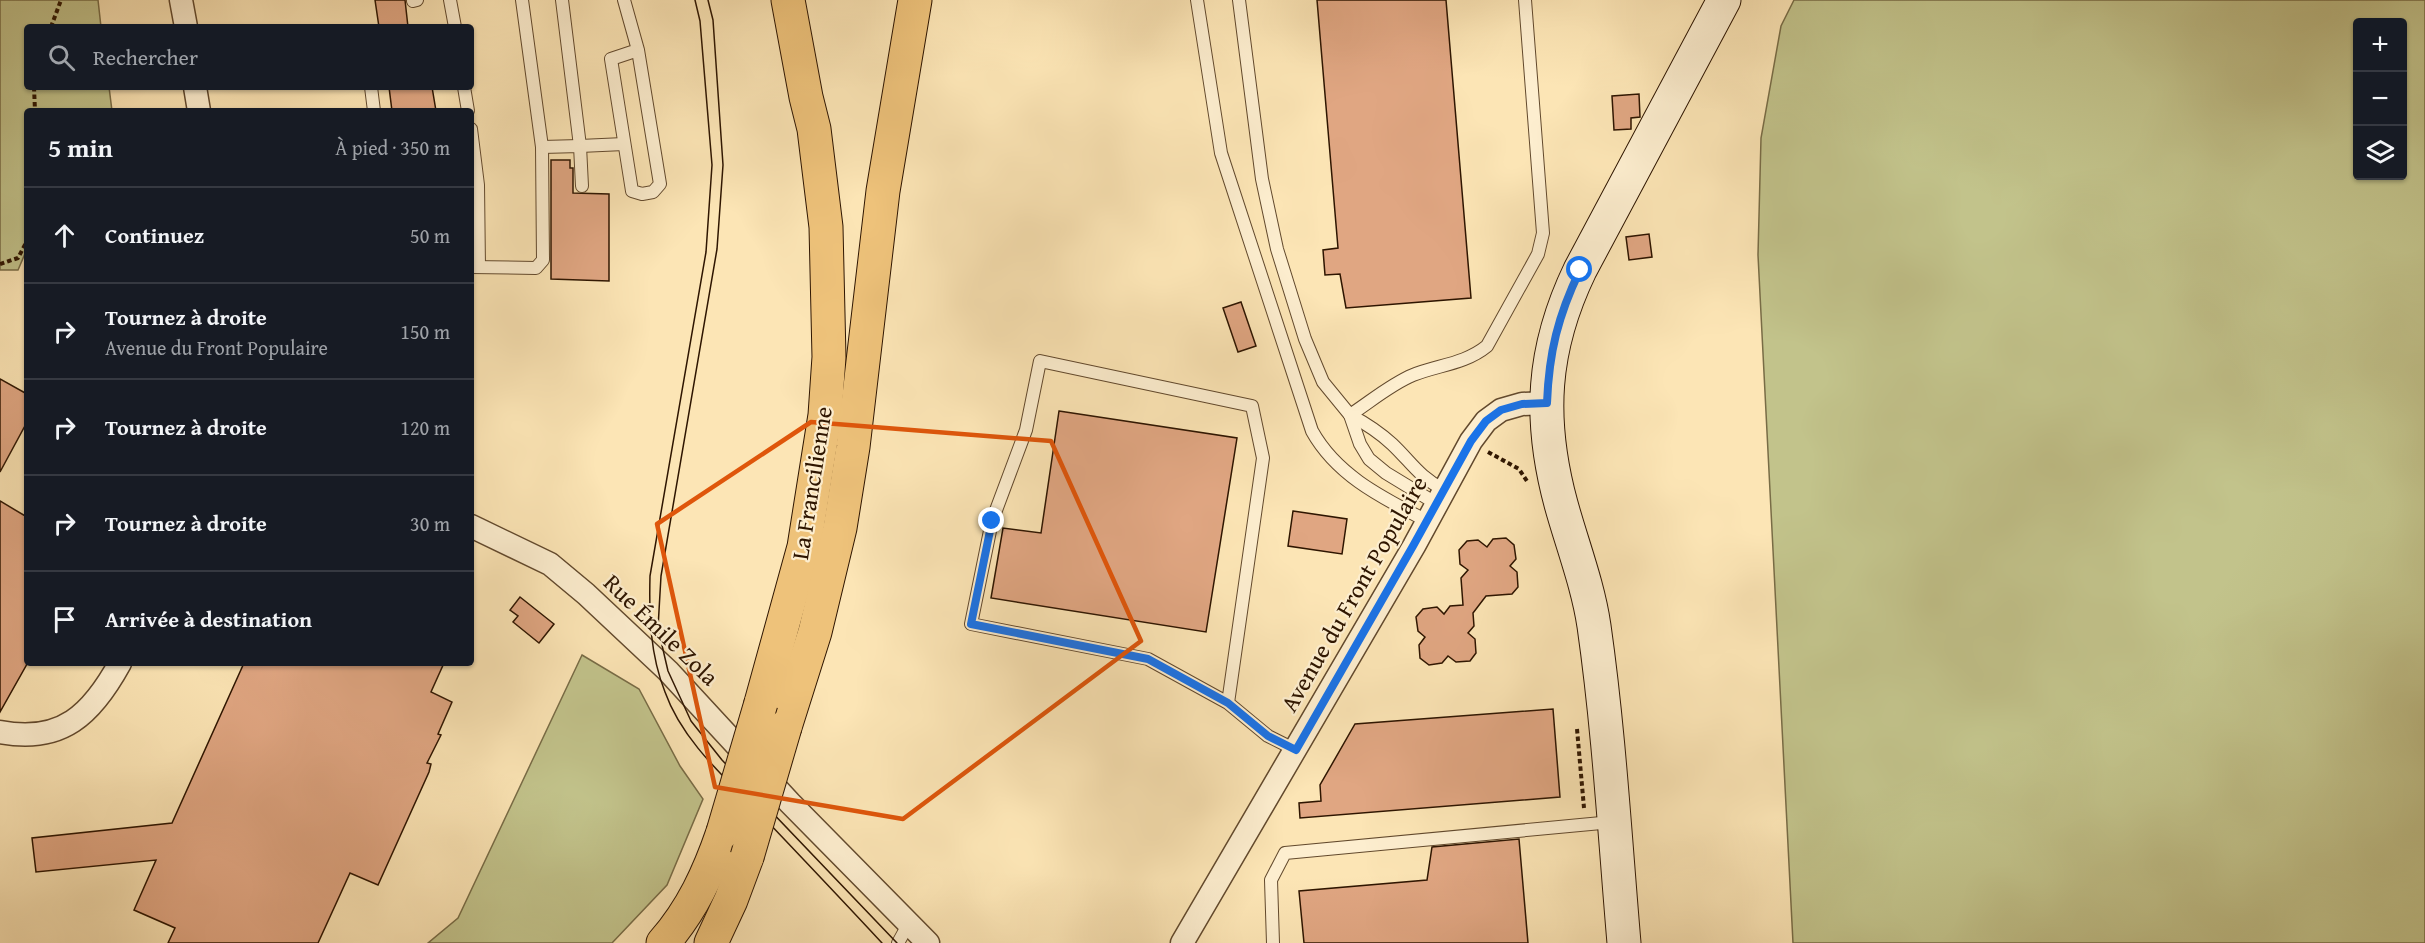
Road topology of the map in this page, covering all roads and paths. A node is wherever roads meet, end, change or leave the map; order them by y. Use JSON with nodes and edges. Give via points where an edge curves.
{"nodes":[{"id":1,"x":61,"y":0,"type":"edge"},
{"id":2,"x":181,"y":0,"type":"edge"},
{"id":3,"x":450,"y":0,"type":"edge"},
{"id":4,"x":522,"y":0,"type":"edge"},
{"id":5,"x":562,"y":0,"type":"edge"},
{"id":6,"x":624,"y":0,"type":"edge"},
{"id":7,"x":788,"y":0,"type":"edge"},
{"id":8,"x":813,"y":0,"type":"edge"},
{"id":9,"x":915,"y":0,"type":"edge"},
{"id":10,"x":1197,"y":0,"type":"edge"},
{"id":11,"x":1239,"y":0,"type":"edge"},
{"id":12,"x":1525,"y":0,"type":"edge"},
{"id":13,"x":1724,"y":0,"type":"edge"},
{"id":14,"x":52,"y":24,"type":"edge"},
{"id":15,"x":185,"y":24,"type":"edge"},
{"id":16,"x":454,"y":24,"type":"edge"},
{"id":17,"x":638,"y":50,"type":"junction"},
{"id":18,"x":34,"y":90,"type":"edge"},
{"id":19,"x":196,"y":90,"type":"edge"},
{"id":20,"x":370,"y":90,"type":"edge"},
{"id":21,"x":464,"y":90,"type":"edge"},
{"id":22,"x":34,"y":108,"type":"edge"},
{"id":23,"x":198,"y":108,"type":"edge"},
{"id":24,"x":374,"y":108,"type":"edge"},
{"id":25,"x":468,"y":108,"type":"edge"},
{"id":26,"x":814,"y":129,"type":"junction"},
{"id":27,"x":624,"y":144,"type":"junction"},
{"id":28,"x":580,"y":146,"type":"junction"},
{"id":29,"x":542,"y":147,"type":"junction"},
{"id":30,"x":474,"y":153,"type":"edge"},
{"id":31,"x":582,"y":186,"type":"dead end"},
{"id":32,"x":24,"y":247,"type":"edge"},
{"id":33,"x":0,"y":264,"type":"edge"},
{"id":34,"x":475,"y":267,"type":"edge"},
{"id":35,"x":1547,"y":403,"type":"junction"},
{"id":36,"x":1350,"y":415,"type":"junction"},
{"id":37,"x":1481,"y":447,"type":"dead end"},
{"id":38,"x":1529,"y":490,"type":"dead end"},
{"id":39,"x":1436,"y":505,"type":"junction"},
{"id":40,"x":474,"y":527,"type":"edge"},
{"id":41,"x":118,"y":666,"type":"edge"},
{"id":42,"x":1228,"y":703,"type":"junction"},
{"id":43,"x":1577,"y":721,"type":"dead end"},
{"id":44,"x":0,"y":732,"type":"edge"},
{"id":45,"x":1296,"y":750,"type":"junction"},
{"id":46,"x":1600,"y":824,"type":"junction"},
{"id":47,"x":909,"y":923,"type":"junction"},
{"id":48,"x":663,"y":943,"type":"edge"},
{"id":49,"x":711,"y":943,"type":"edge"},
{"id":50,"x":898,"y":943,"type":"edge"},
{"id":51,"x":928,"y":943,"type":"edge"},
{"id":52,"x":1182,"y":943,"type":"edge"},
{"id":53,"x":1274,"y":943,"type":"edge"},
{"id":54,"x":1624,"y":943,"type":"edge"}],
"edges":[{"from":1,"to":14,"type":"path"},
{"from":2,"to":15,"type":"street"},
{"from":3,"to":16,"type":"lane"},
{"from":4,"to":29,"type":"lane"},
{"from":5,"to":28,"type":"lane"},
{"from":6,"to":17,"type":"lane"},
{"from":7,"to":26,"type":"highway","name":"La Francilienne"},
{"from":8,"to":26,"type":"highway","via":[[823,96]]},
{"from":9,"to":49,"type":"highway","name":"La Francilienne","bridge":true,"via":[[883,191],[840,528],[815,632],[747,857]]},
{"from":10,"to":39,"type":"lane","via":[[1221,153],[1312,431],[1342,471]]},
{"from":11,"to":36,"type":"lane","via":[[1262,178],[1277,249],[1323,382]]},
{"from":12,"to":36,"type":"lane","via":[[1543,233],[1538,254],[1487,346],[1466,359],[1412,375]]},
{"from":13,"to":35,"type":"main road","via":[[1567,296],[1551,355]]},
{"from":17,"to":27,"type":"lane","via":[[611,59]]},
{"from":17,"to":27,"type":"lane","via":[[660,184],[653,192],[642,194],[632,190]]},
{"from":18,"to":22,"type":"path"},
{"from":19,"to":23,"type":"street"},
{"from":20,"to":24,"type":"lane"},
{"from":21,"to":25,"type":"lane"},
{"from":26,"to":48,"type":"highway","name":"La Francilienne","bridge":true,"via":[[827,237],[829,357],[825,415],[804,547],[723,832],[692,906]]},
{"from":27,"to":28,"type":"lane"},
{"from":28,"to":29,"type":"lane"},
{"from":28,"to":31,"type":"lane"},
{"from":29,"to":34,"type":"lane","via":[[543,260],[536,268]]},
{"from":30,"to":34,"type":"lane","via":[[478,185]]},
{"from":32,"to":33,"type":"path","via":[[18,258]]},
{"from":35,"to":39,"type":"street","name":"Avenue du Front Populaire","via":[[1501,410],[1486,421]]},
{"from":35,"to":46,"type":"main road","via":[[1555,479],[1593,622]]},
{"from":36,"to":39,"type":"lane","via":[[1392,444],[1425,480]]},
{"from":36,"to":39,"type":"lane","via":[[1369,459]]},
{"from":37,"to":38,"type":"path","via":[[1519,469]]},
{"from":39,"to":45,"type":"street","name":"Avenue du Front Populaire"},
{"from":40,"to":47,"type":"street","name":"Rue Émile Zola","via":[[550,564],[586,594],[668,671],[790,803]]},
{"from":41,"to":44,"type":"street","via":[[105,690],[83,714],[51,733],[18,736]]},
{"from":42,"to":42,"type":"lane","via":[[1263,458],[1252,406],[1040,361],[1026,430],[992,521],[971,624],[1148,659]]},
{"from":42,"to":45,"type":"lane","via":[[1268,736]]},
{"from":43,"to":46,"type":"path"},
{"from":45,"to":52,"type":"street","name":"Avenue du Front Populaire"},
{"from":46,"to":53,"type":"lane","via":[[1285,853],[1270,880]]},
{"from":46,"to":54,"type":"main road"},
{"from":47,"to":50,"type":"lane"},
{"from":47,"to":51,"type":"street","name":"Rue Émile Zola"}]}
